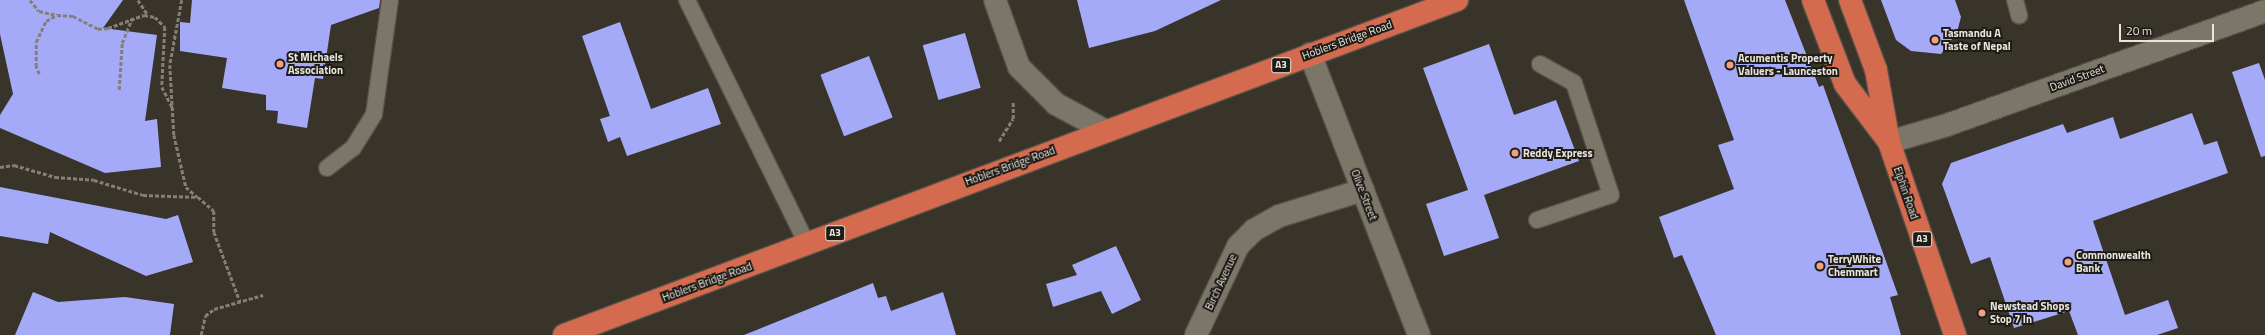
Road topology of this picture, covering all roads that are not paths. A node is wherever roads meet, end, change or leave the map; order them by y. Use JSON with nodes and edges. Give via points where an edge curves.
{"nodes":[{"id":1,"x":390,"y":0,"type":"edge"},
{"id":2,"x":687,"y":0,"type":"edge"},
{"id":3,"x":995,"y":0,"type":"edge"},
{"id":4,"x":1456,"y":0,"type":"edge"},
{"id":5,"x":1813,"y":0,"type":"edge"},
{"id":6,"x":1850,"y":0,"type":"edge"},
{"id":7,"x":1433,"y":4,"type":"edge"},
{"id":8,"x":2265,"y":11,"type":"edge"},
{"id":9,"x":1310,"y":54,"type":"junction"},
{"id":10,"x":1540,"y":64,"type":"dead end"},
{"id":11,"x":1106,"y":131,"type":"junction"},
{"id":12,"x":1889,"y":142,"type":"junction"},
{"id":13,"x":327,"y":168,"type":"dead end"},
{"id":14,"x":1363,"y":190,"type":"junction"},
{"id":15,"x":1536,"y":220,"type":"dead end"},
{"id":16,"x":807,"y":244,"type":"junction"},
{"id":17,"x":564,"y":335,"type":"edge"},
{"id":18,"x":1196,"y":335,"type":"edge"},
{"id":19,"x":1418,"y":335,"type":"edge"},
{"id":20,"x":1956,"y":335,"type":"edge"}],
"edges":[{"from":1,"to":13,"type":"lane","via":[[374,114],[353,148]]},
{"from":2,"to":16,"type":"lane"},
{"from":3,"to":11,"type":"street","via":[[1019,67],[1056,104]]},
{"from":4,"to":7,"type":"highway","name":"Hoblers Bridge Road","number":"A3"},
{"from":5,"to":12,"type":"highway","name":"Elphin Road","number":"A3","via":[[1845,84]]},
{"from":6,"to":12,"type":"highway","name":"Elphin Road","number":"A3","via":[[1876,70]]},
{"from":7,"to":9,"type":"highway","name":"Hoblers Bridge Road","number":"A3"},
{"from":8,"to":12,"type":"street","name":"David Street","via":[[1947,125]]},
{"from":9,"to":11,"type":"highway","name":"Hoblers Bridge Road","number":"A3"},
{"from":9,"to":14,"type":"street","name":"Olive Street"},
{"from":10,"to":15,"type":"lane","via":[[1574,83],[1611,195]]},
{"from":11,"to":16,"type":"highway","name":"Hoblers Bridge Road","number":"A3"},
{"from":12,"to":20,"type":"highway","name":"Elphin Road","number":"A3"},
{"from":14,"to":18,"type":"street","name":"Birch Avenue","via":[[1279,216],[1254,230],[1238,246]]},
{"from":14,"to":19,"type":"street","name":"Olive Street"},
{"from":16,"to":17,"type":"highway","name":"Hoblers Bridge Road","number":"A3"}]}
